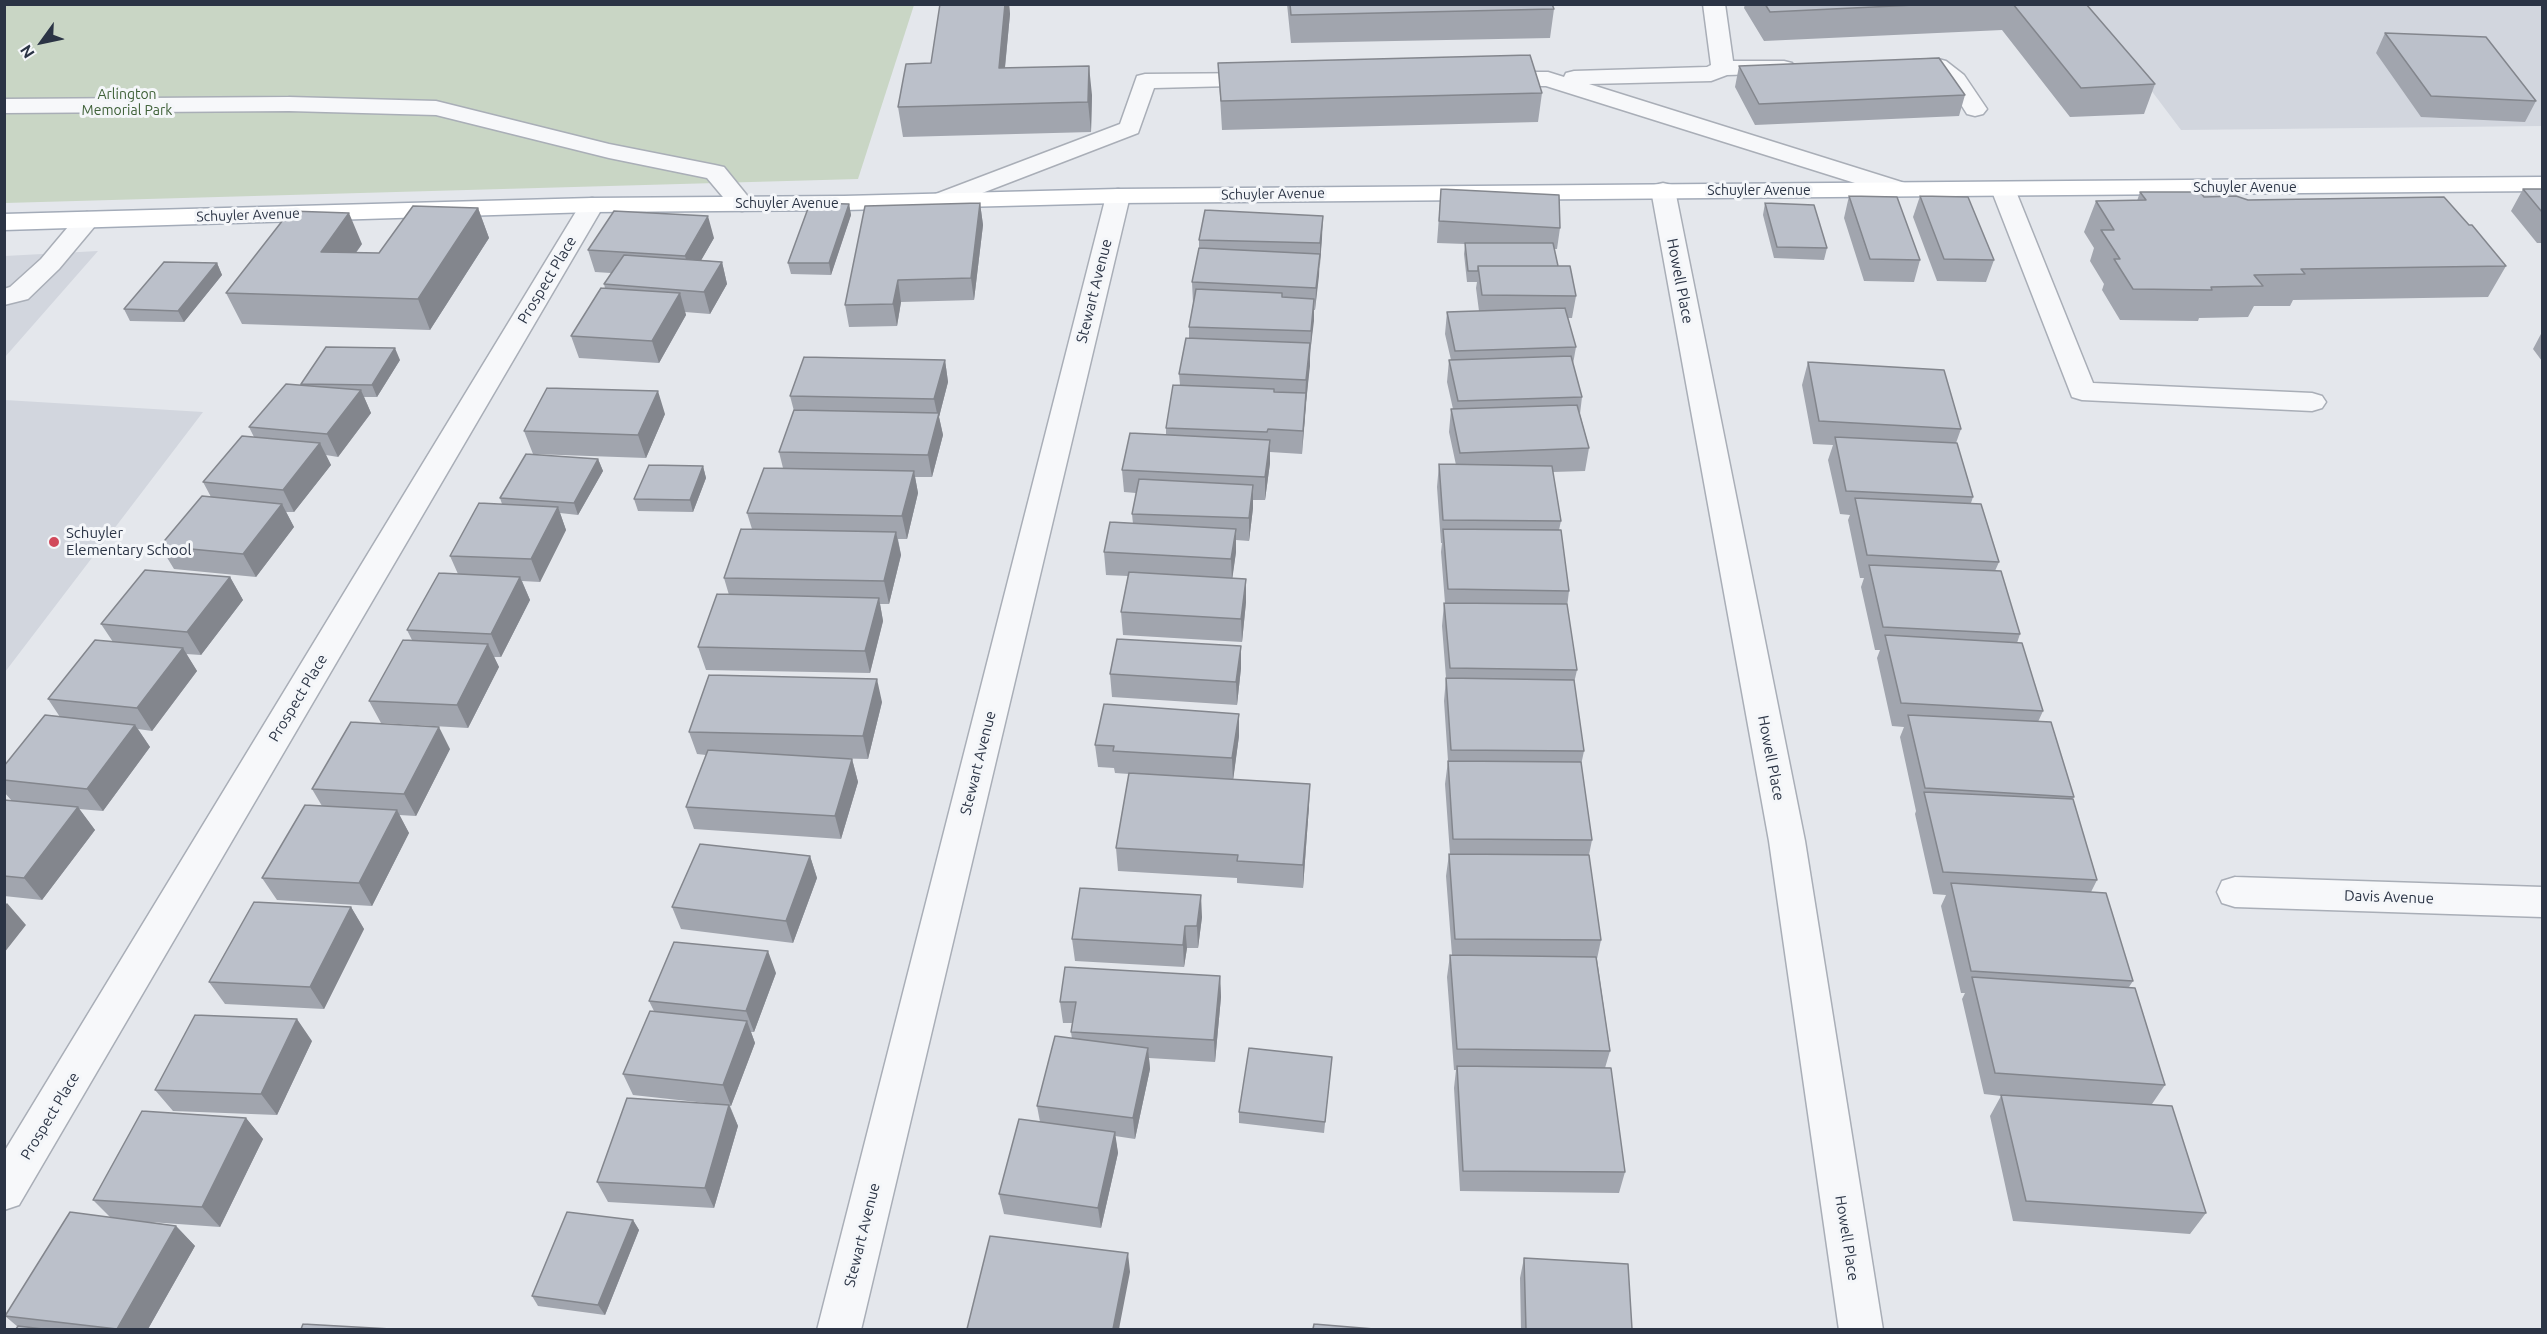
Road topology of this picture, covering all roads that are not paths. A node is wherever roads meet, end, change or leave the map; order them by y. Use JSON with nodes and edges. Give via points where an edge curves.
{"nodes":[{"id":1,"x":1714,"y":4,"type":"edge"},
{"id":2,"x":1892,"y":67,"type":"edge"},
{"id":3,"x":1723,"y":68,"type":"junction"},
{"id":4,"x":1801,"y":68,"type":"edge"},
{"id":5,"x":1465,"y":79,"type":"edge"},
{"id":6,"x":1548,"y":79,"type":"junction"},
{"id":7,"x":1287,"y":80,"type":"edge"},
{"id":8,"x":4,"y":106,"type":"edge"},
{"id":9,"x":1975,"y":109,"type":"dead end"},
{"id":10,"x":2542,"y":184,"type":"edge"},
{"id":11,"x":1899,"y":189,"type":"junction"},
{"id":12,"x":2003,"y":189,"type":"junction"},
{"id":13,"x":1663,"y":190,"type":"junction"},
{"id":14,"x":1118,"y":196,"type":"junction"},
{"id":15,"x":942,"y":200,"type":"junction"},
{"id":16,"x":742,"y":204,"type":"junction"},
{"id":17,"x":592,"y":205,"type":"junction"},
{"id":18,"x":87,"y":220,"type":"junction"},
{"id":19,"x":4,"y":222,"type":"edge"},
{"id":20,"x":4,"y":297,"type":"edge"},
{"id":21,"x":2312,"y":402,"type":"dead end"},
{"id":22,"x":2235,"y":891,"type":"dead end"},
{"id":23,"x":2542,"y":902,"type":"edge"},
{"id":24,"x":4,"y":1191,"type":"edge"},
{"id":25,"x":839,"y":1329,"type":"edge"},
{"id":26,"x":1861,"y":1329,"type":"edge"}],
"edges":[{"from":1,"to":3,"type":"street"},
{"from":2,"to":9,"type":"street","via":[[1938,66],[1956,80]]},
{"from":3,"to":4,"type":"street"},
{"from":3,"to":6,"type":"street","via":[[1711,74]]},
{"from":5,"to":6,"type":"street"},
{"from":6,"to":11,"type":"street"},
{"from":7,"to":15,"type":"street","via":[[1145,81],[1130,128]]},
{"from":8,"to":16,"type":"street","via":[[289,104],[436,108],[609,151],[715,172]]},
{"from":10,"to":12,"type":"main road","name":"Schuyler Avenue"},
{"from":11,"to":12,"type":"main road","name":"Schuyler Avenue"},
{"from":11,"to":13,"type":"main road","name":"Schuyler Avenue"},
{"from":12,"to":21,"type":"street","via":[[2082,390]]},
{"from":13,"to":14,"type":"main road","name":"Schuyler Avenue"},
{"from":13,"to":26,"type":"street","name":"Howell Place","via":[[1787,841]]},
{"from":14,"to":15,"type":"main road","name":"Schuyler Avenue"},
{"from":14,"to":25,"type":"street","name":"Stewart Avenue"},
{"from":15,"to":16,"type":"main road","name":"Schuyler Avenue"},
{"from":16,"to":17,"type":"main road","name":"Schuyler Avenue"},
{"from":17,"to":18,"type":"main road","name":"Schuyler Avenue"},
{"from":17,"to":24,"type":"street","name":"Prospect Place"},
{"from":18,"to":19,"type":"main road","name":"Schuyler Avenue"},
{"from":18,"to":20,"type":"street","via":[[27,286]]},
{"from":22,"to":23,"type":"street","name":"Davis Avenue"}]}
